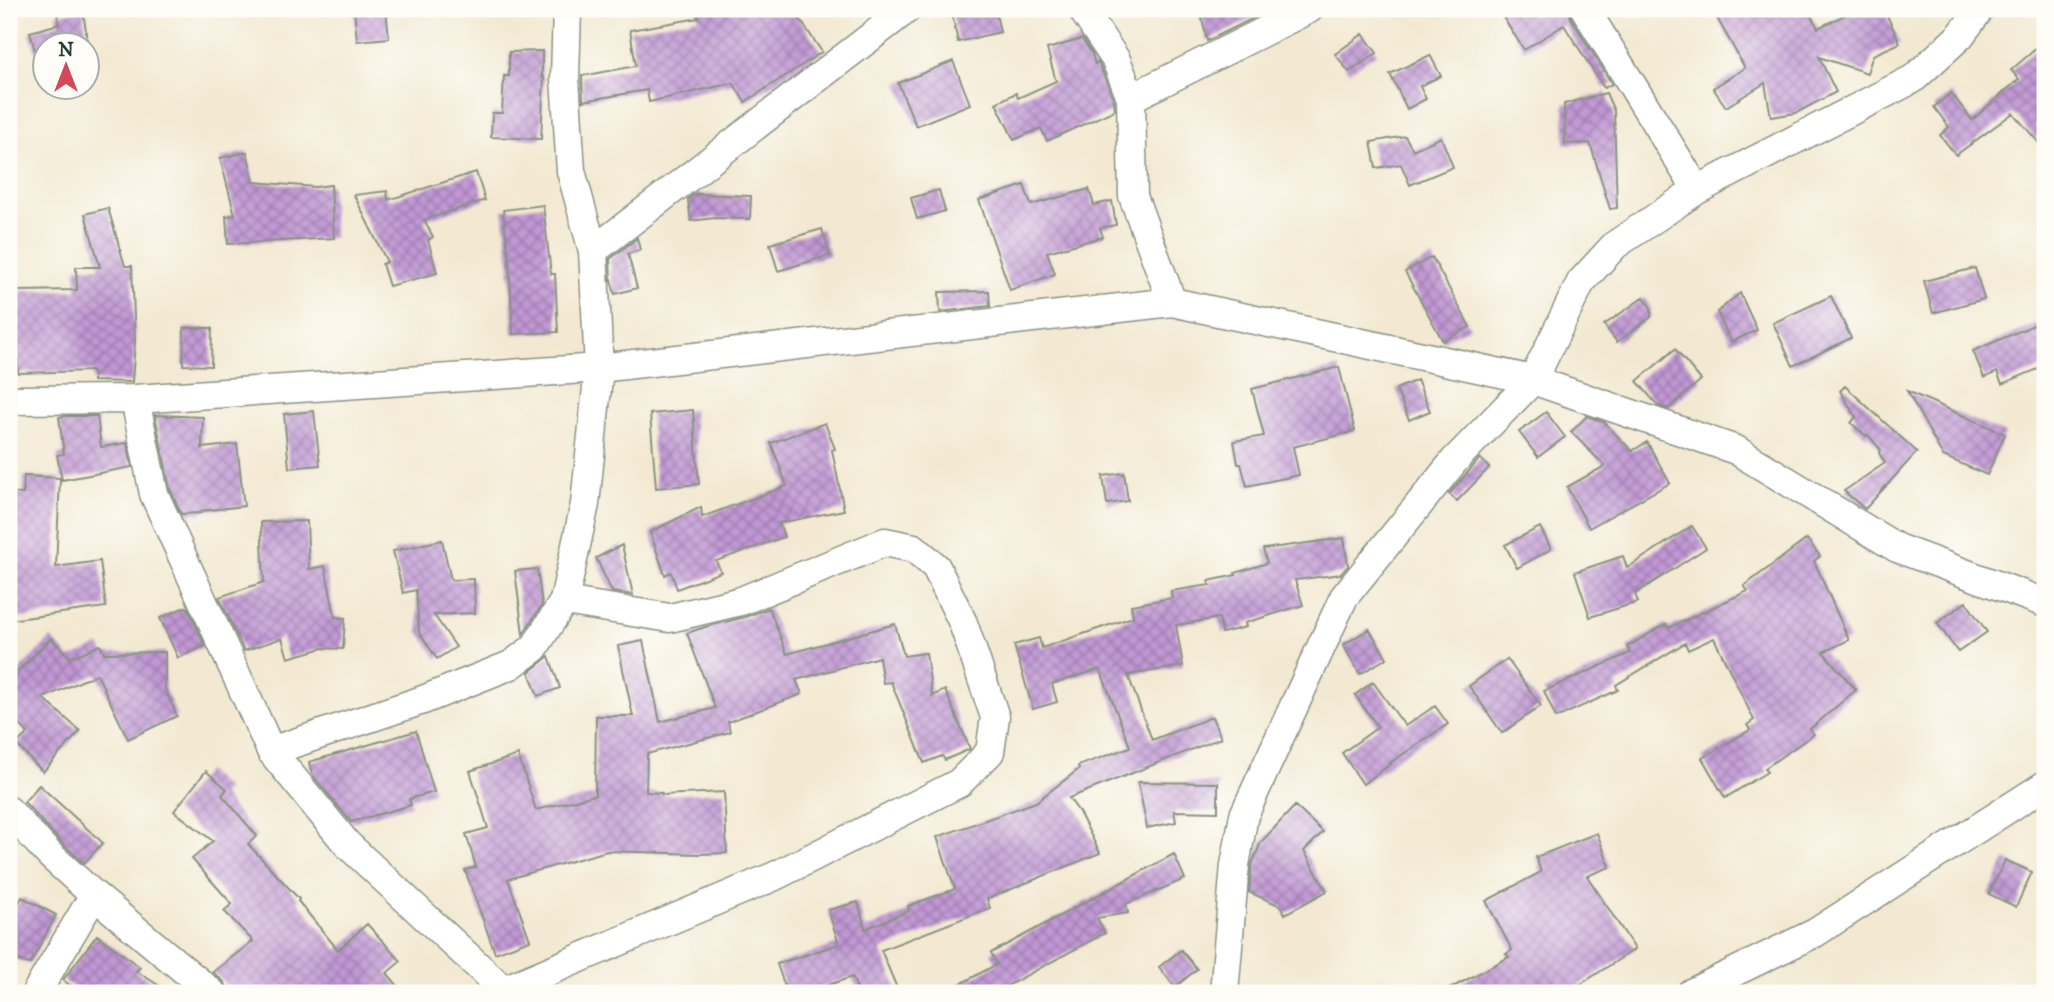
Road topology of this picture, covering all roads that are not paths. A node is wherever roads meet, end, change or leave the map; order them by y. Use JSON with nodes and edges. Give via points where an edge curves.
{"nodes":[{"id":1,"x":567,"y":9,"type":"edge"},
{"id":2,"x":907,"y":9,"type":"edge"},
{"id":3,"x":1083,"y":9,"type":"edge"},
{"id":4,"x":1309,"y":9,"type":"edge"},
{"id":5,"x":1585,"y":9,"type":"edge"},
{"id":6,"x":1980,"y":9,"type":"edge"},
{"id":7,"x":1131,"y":98,"type":"junction"},
{"id":8,"x":1697,"y":190,"type":"junction"},
{"id":9,"x":593,"y":251,"type":"junction"},
{"id":10,"x":1172,"y":302,"type":"junction"},
{"id":11,"x":599,"y":368,"type":"junction"},
{"id":12,"x":1533,"y":380,"type":"junction"},
{"id":13,"x":135,"y":399,"type":"junction"},
{"id":14,"x":9,"y":400,"type":"edge"},
{"id":15,"x":564,"y":601,"type":"junction"},
{"id":16,"x":2045,"y":603,"type":"edge"},
{"id":17,"x":271,"y":751,"type":"junction"},
{"id":18,"x":2045,"y":785,"type":"edge"},
{"id":19,"x":9,"y":811,"type":"edge"},
{"id":20,"x":94,"y":895,"type":"junction"},
{"id":21,"x":506,"y":992,"type":"edge"},
{"id":22,"x":36,"y":993,"type":"edge"},
{"id":23,"x":212,"y":993,"type":"edge"},
{"id":24,"x":1224,"y":993,"type":"edge"},
{"id":25,"x":1691,"y":993,"type":"edge"}],
"edges":[{"from":1,"to":9,"type":"street","via":[[565,78],[571,171]]},
{"from":2,"to":9,"type":"street"},
{"from":3,"to":7,"type":"street","via":[[1116,60]]},
{"from":4,"to":7,"type":"street"},
{"from":5,"to":8,"type":"street"},
{"from":6,"to":8,"type":"street","via":[[1960,36],[1913,79]]},
{"from":7,"to":10,"type":"street","via":[[1133,196]]},
{"from":8,"to":12,"type":"street","via":[[1615,246],[1581,282]]},
{"from":9,"to":11,"type":"street"},
{"from":10,"to":11,"type":"street"},
{"from":10,"to":12,"type":"street"},
{"from":11,"to":13,"type":"street"},
{"from":11,"to":15,"type":"street","via":[[585,504]]},
{"from":12,"to":16,"type":"street","via":[[1736,450],[1897,548]]},
{"from":12,"to":24,"type":"street","via":[[1455,460],[1345,597],[1244,815]]},
{"from":13,"to":14,"type":"street"},
{"from":13,"to":17,"type":"street","via":[[154,494]]},
{"from":15,"to":17,"type":"street","via":[[534,648],[511,665]]},
{"from":15,"to":21,"type":"street","via":[[670,618],[741,601],[885,542],[914,548],[936,567],[963,622],[995,717],[990,752],[959,783],[775,876]]},
{"from":17,"to":21,"type":"street","via":[[347,844]]},
{"from":18,"to":25,"type":"street","via":[[1815,933]]},
{"from":19,"to":20,"type":"street"},
{"from":20,"to":22,"type":"street"},
{"from":20,"to":23,"type":"street"}]}
